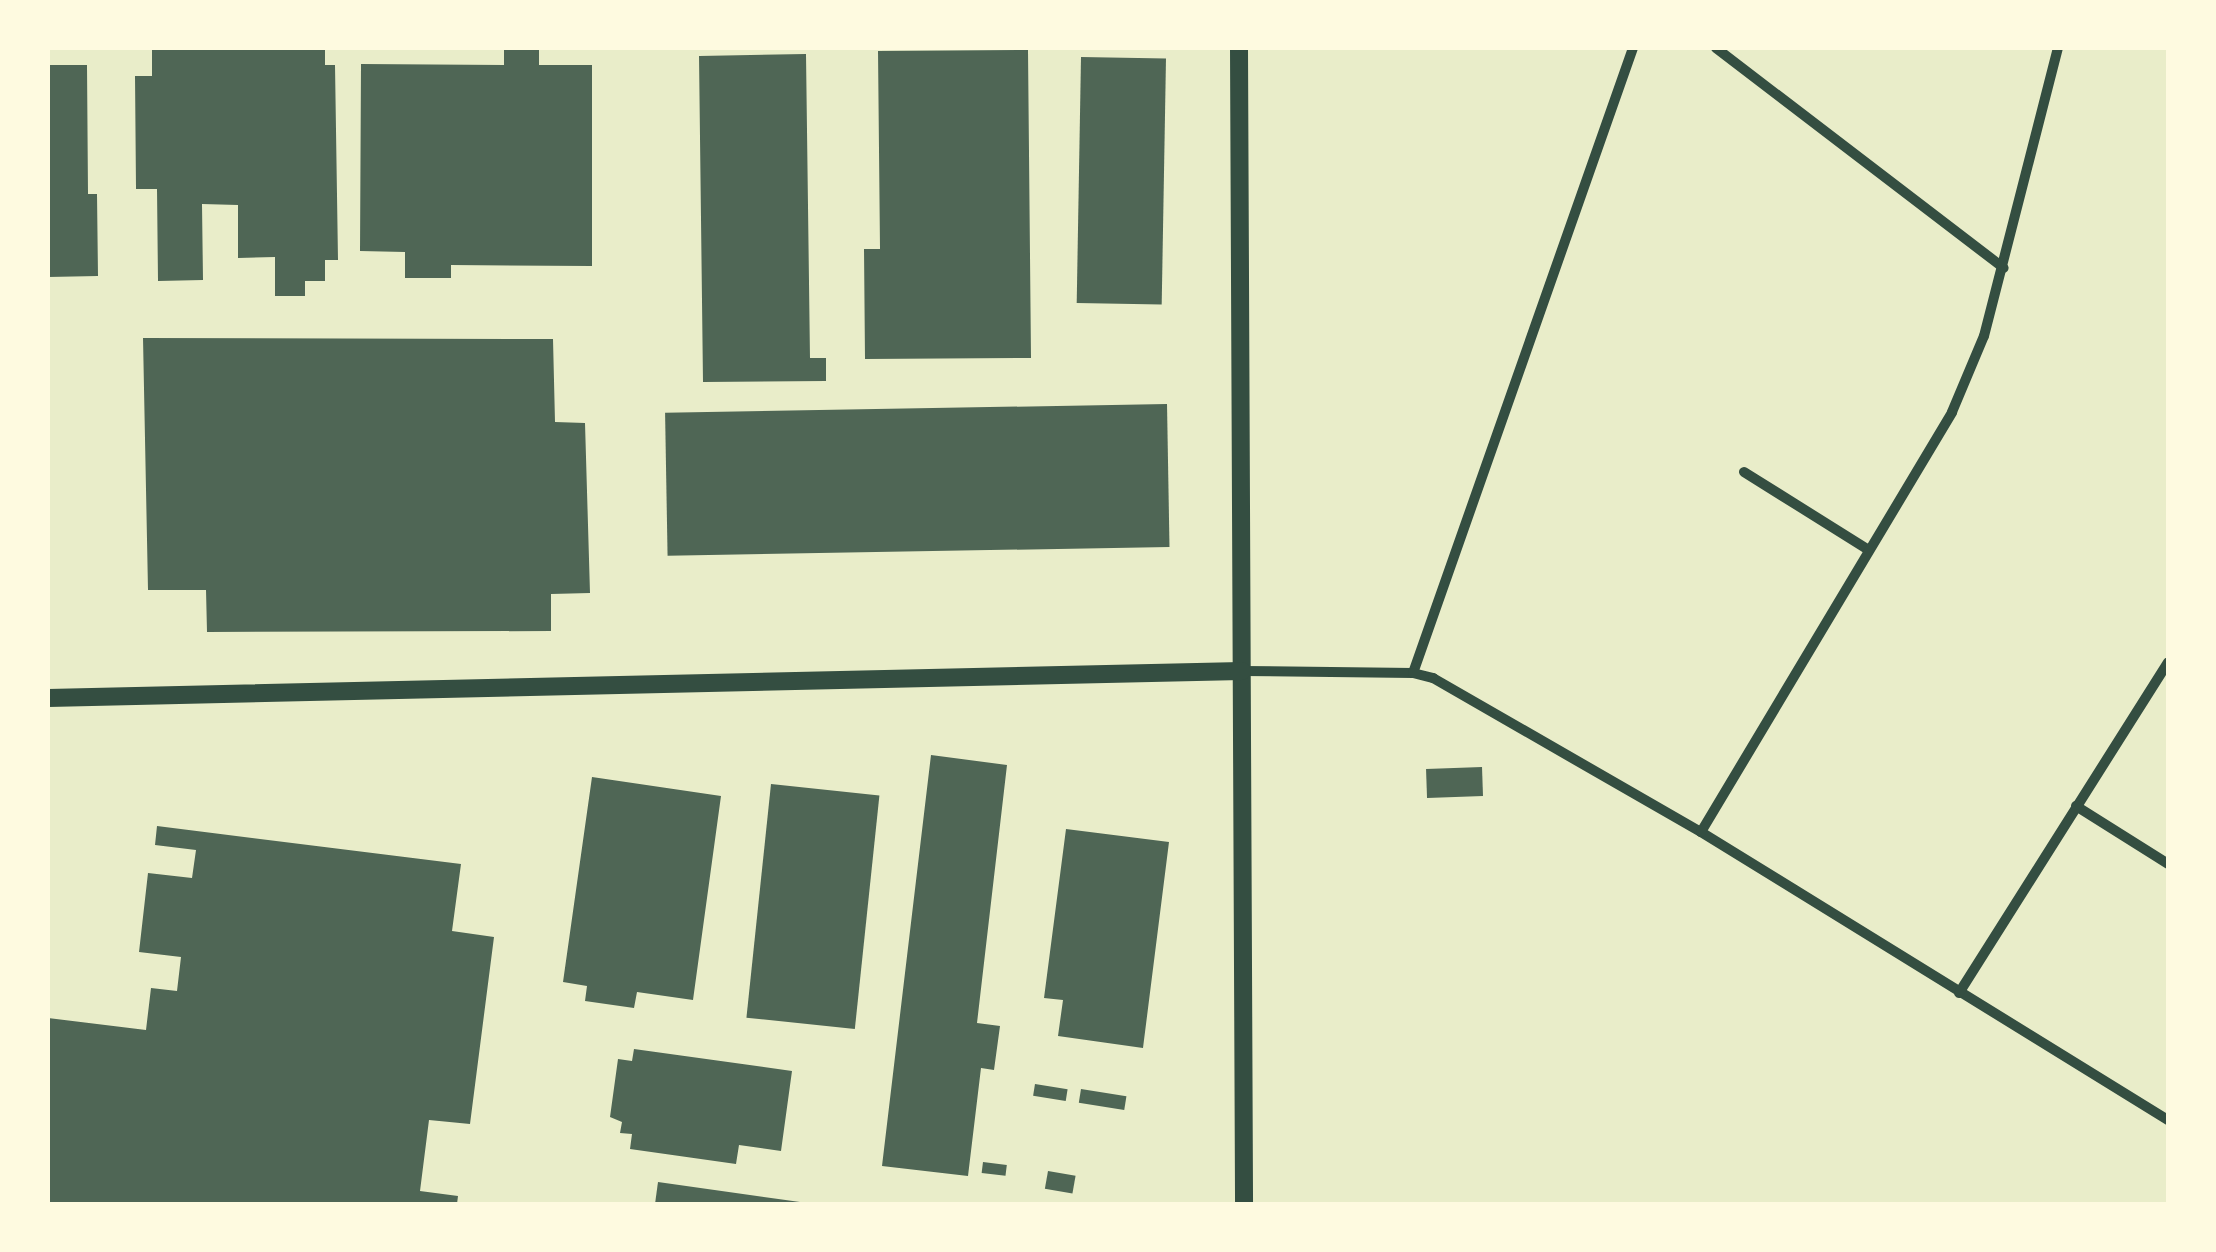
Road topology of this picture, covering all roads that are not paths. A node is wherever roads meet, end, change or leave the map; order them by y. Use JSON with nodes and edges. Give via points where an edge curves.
{"nodes":[{"id":1,"x":1239,"y":48,"type":"edge"},
{"id":2,"x":1634,"y":48,"type":"edge"},
{"id":3,"x":1716,"y":48,"type":"edge"},
{"id":4,"x":2058,"y":48,"type":"edge"},
{"id":5,"x":2004,"y":268,"type":"junction"},
{"id":6,"x":1744,"y":472,"type":"dead end"},
{"id":7,"x":1869,"y":550,"type":"junction"},
{"id":8,"x":2168,"y":663,"type":"edge"},
{"id":9,"x":1242,"y":671,"type":"junction"},
{"id":10,"x":1414,"y":673,"type":"junction"},
{"id":11,"x":48,"y":698,"type":"edge"},
{"id":12,"x":2076,"y":806,"type":"junction"},
{"id":13,"x":1701,"y":832,"type":"junction"},
{"id":14,"x":2168,"y":864,"type":"edge"},
{"id":15,"x":1959,"y":993,"type":"junction"},
{"id":16,"x":2168,"y":1120,"type":"edge"},
{"id":17,"x":1244,"y":1204,"type":"edge"}],
"edges":[{"from":1,"to":9,"type":"street"},
{"from":2,"to":10,"type":"street"},
{"from":3,"to":5,"type":"street"},
{"from":4,"to":5,"type":"street"},
{"from":5,"to":7,"type":"street","via":[[1952,412]]},
{"from":6,"to":7,"type":"street"},
{"from":7,"to":13,"type":"street"},
{"from":8,"to":12,"type":"street"},
{"from":9,"to":10,"type":"street"},
{"from":9,"to":11,"type":"street"},
{"from":9,"to":17,"type":"street"},
{"from":10,"to":13,"type":"street"},
{"from":12,"to":14,"type":"street"},
{"from":12,"to":15,"type":"street"},
{"from":13,"to":15,"type":"street"},
{"from":15,"to":16,"type":"street"}]}
